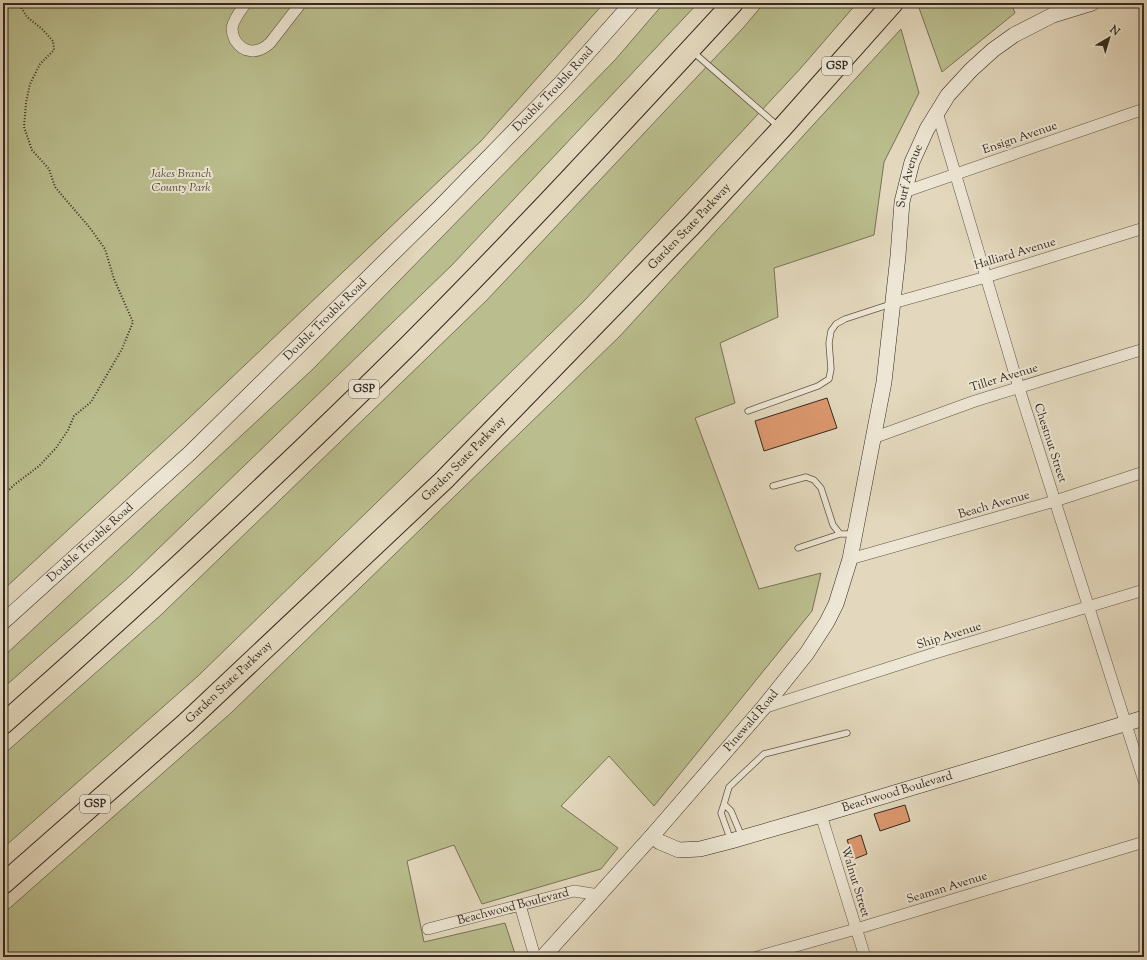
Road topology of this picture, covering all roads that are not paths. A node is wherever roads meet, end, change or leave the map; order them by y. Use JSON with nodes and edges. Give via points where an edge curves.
{"nodes":[{"id":1,"x":246,"y":3,"type":"edge"},
{"id":2,"x":301,"y":3,"type":"edge"},
{"id":3,"x":632,"y":3,"type":"edge"},
{"id":4,"x":733,"y":3,"type":"edge"},
{"id":5,"x":893,"y":3,"type":"edge"},
{"id":6,"x":1092,"y":3,"type":"edge"},
{"id":7,"x":690,"y":50,"type":"junction"},
{"id":8,"x":1144,"y":108,"type":"edge"},
{"id":9,"x":937,"y":112,"type":"junction"},
{"id":10,"x":781,"y":129,"type":"junction"},
{"id":11,"x":956,"y":174,"type":"junction"},
{"id":12,"x":904,"y":192,"type":"junction"},
{"id":13,"x":1144,"y":228,"type":"edge"},
{"id":14,"x":986,"y":277,"type":"junction"},
{"id":15,"x":893,"y":303,"type":"junction"},
{"id":16,"x":1144,"y":349,"type":"edge"},
{"id":17,"x":1019,"y":388,"type":"junction"},
{"id":18,"x":748,"y":411,"type":"dead end"},
{"id":19,"x":873,"y":438,"type":"junction"},
{"id":20,"x":1144,"y":472,"type":"edge"},
{"id":21,"x":773,"y":486,"type":"dead end"},
{"id":22,"x":1055,"y":501,"type":"junction"},
{"id":23,"x":847,"y":534,"type":"junction"},
{"id":24,"x":798,"y":548,"type":"dead end"},
{"id":25,"x":850,"y":560,"type":"junction"},
{"id":26,"x":1144,"y":590,"type":"edge"},
{"id":27,"x":1089,"y":607,"type":"junction"},
{"id":28,"x":3,"y":622,"type":"edge"},
{"id":29,"x":763,"y":708,"type":"junction"},
{"id":30,"x":1144,"y":718,"type":"edge"},
{"id":31,"x":3,"y":724,"type":"edge"},
{"id":32,"x":1126,"y":724,"type":"junction"},
{"id":33,"x":847,"y":733,"type":"dead end"},
{"id":34,"x":1144,"y":781,"type":"edge"},
{"id":35,"x":724,"y":804,"type":"junction"},
{"id":36,"x":821,"y":815,"type":"junction"},
{"id":37,"x":652,"y":836,"type":"junction"},
{"id":38,"x":737,"y":840,"type":"junction"},
{"id":39,"x":1144,"y":842,"type":"edge"},
{"id":40,"x":3,"y":884,"type":"edge"},
{"id":41,"x":599,"y":895,"type":"junction"},
{"id":42,"x":520,"y":905,"type":"junction"},
{"id":43,"x":428,"y":929,"type":"dead end"},
{"id":44,"x":856,"y":929,"type":"junction"},
{"id":45,"x":535,"y":957,"type":"edge"},
{"id":46,"x":543,"y":957,"type":"edge"},
{"id":47,"x":757,"y":957,"type":"edge"},
{"id":48,"x":865,"y":957,"type":"edge"}],
"edges":[{"from":1,"to":2,"type":"street","via":[[232,29],[238,45],[256,51],[264,49],[270,43]]},
{"from":3,"to":28,"type":"main road","name":"Double Trouble Road","via":[[561,83],[444,204],[202,442]]},
{"from":4,"to":7,"type":"highway","number":"GSP"},
{"from":5,"to":10,"type":"highway","name":"Garden State Parkway","number":"GSP"},
{"from":6,"to":9,"type":"main road","name":"Surf Avenue","via":[[1053,15],[1014,35],[971,70],[948,95]]},
{"from":7,"to":10,"type":"lane"},
{"from":7,"to":31,"type":"highway","number":"GSP","via":[[528,224],[406,348],[155,588]]},
{"from":8,"to":11,"type":"street","name":"Ensign Avenue"},
{"from":9,"to":11,"type":"street","name":"Chestnut Street"},
{"from":9,"to":12,"type":"main road","name":"Surf Avenue","via":[[912,162]]},
{"from":10,"to":40,"type":"highway","name":"Garden State Parkway","number":"GSP","via":[[691,226],[444,480],[186,723]]},
{"from":11,"to":12,"type":"street","name":"Ensign Avenue"},
{"from":11,"to":14,"type":"street","name":"Chestnut Street"},
{"from":12,"to":15,"type":"main road","name":"Surf Avenue"},
{"from":13,"to":14,"type":"street","name":"Halliard Avenue"},
{"from":14,"to":15,"type":"street","name":"Halliard Avenue"},
{"from":14,"to":17,"type":"street","name":"Chestnut Street"},
{"from":15,"to":18,"type":"lane","via":[[836,324],[831,331],[829,344],[832,369],[829,379],[818,386]]},
{"from":15,"to":19,"type":"main road","name":"Surf Avenue","via":[[884,382]]},
{"from":16,"to":17,"type":"street","name":"Tiller Avenue"},
{"from":17,"to":19,"type":"street","name":"Tiller Avenue","via":[[975,400]]},
{"from":17,"to":22,"type":"street","name":"Chestnut Street"},
{"from":19,"to":23,"type":"main road","name":"Pinewald Road"},
{"from":20,"to":22,"type":"street","name":"Beach Avenue"},
{"from":21,"to":23,"type":"lane","via":[[806,477],[814,480],[821,488],[833,525]]},
{"from":22,"to":25,"type":"street","name":"Beach Avenue"},
{"from":22,"to":27,"type":"street","name":"Chestnut Street"},
{"from":23,"to":24,"type":"lane"},
{"from":23,"to":25,"type":"main road","name":"Pinewald Road"},
{"from":25,"to":29,"type":"main road","name":"Pinewald Road","via":[[836,604],[827,622],[807,653]]},
{"from":26,"to":27,"type":"street","name":"Ship Avenue"},
{"from":27,"to":29,"type":"street","name":"Ship Avenue"},
{"from":27,"to":32,"type":"street","name":"Chestnut Street"},
{"from":29,"to":37,"type":"main road","name":"Pinewald Road"},
{"from":30,"to":32,"type":"main road","name":"Beachwood Boulevard"},
{"from":32,"to":34,"type":"street","name":"Chestnut Street"},
{"from":32,"to":36,"type":"main road","name":"Beachwood Boulevard"},
{"from":33,"to":35,"type":"lane","via":[[764,754],[729,787]]},
{"from":35,"to":38,"type":"lane","via":[[731,810]]},
{"from":35,"to":38,"type":"lane","via":[[722,813]]},
{"from":36,"to":38,"type":"main road","name":"Beachwood Boulevard"},
{"from":36,"to":44,"type":"street","name":"Walnut Street"},
{"from":37,"to":38,"type":"main road","name":"Beachwood Boulevard","via":[[679,850],[700,849]]},
{"from":37,"to":41,"type":"main road","name":"Pinewald Road"},
{"from":39,"to":44,"type":"street","name":"Seaman Avenue"},
{"from":41,"to":42,"type":"street","name":"Beachwood Boulevard","via":[[574,891]]},
{"from":41,"to":46,"type":"main road","name":"Pinewald Road"},
{"from":42,"to":43,"type":"street","name":"Beachwood Boulevard"},
{"from":42,"to":45,"type":"street"},
{"from":44,"to":47,"type":"street","name":"Seaman Avenue"},
{"from":44,"to":48,"type":"street","name":"Walnut Street"}]}
